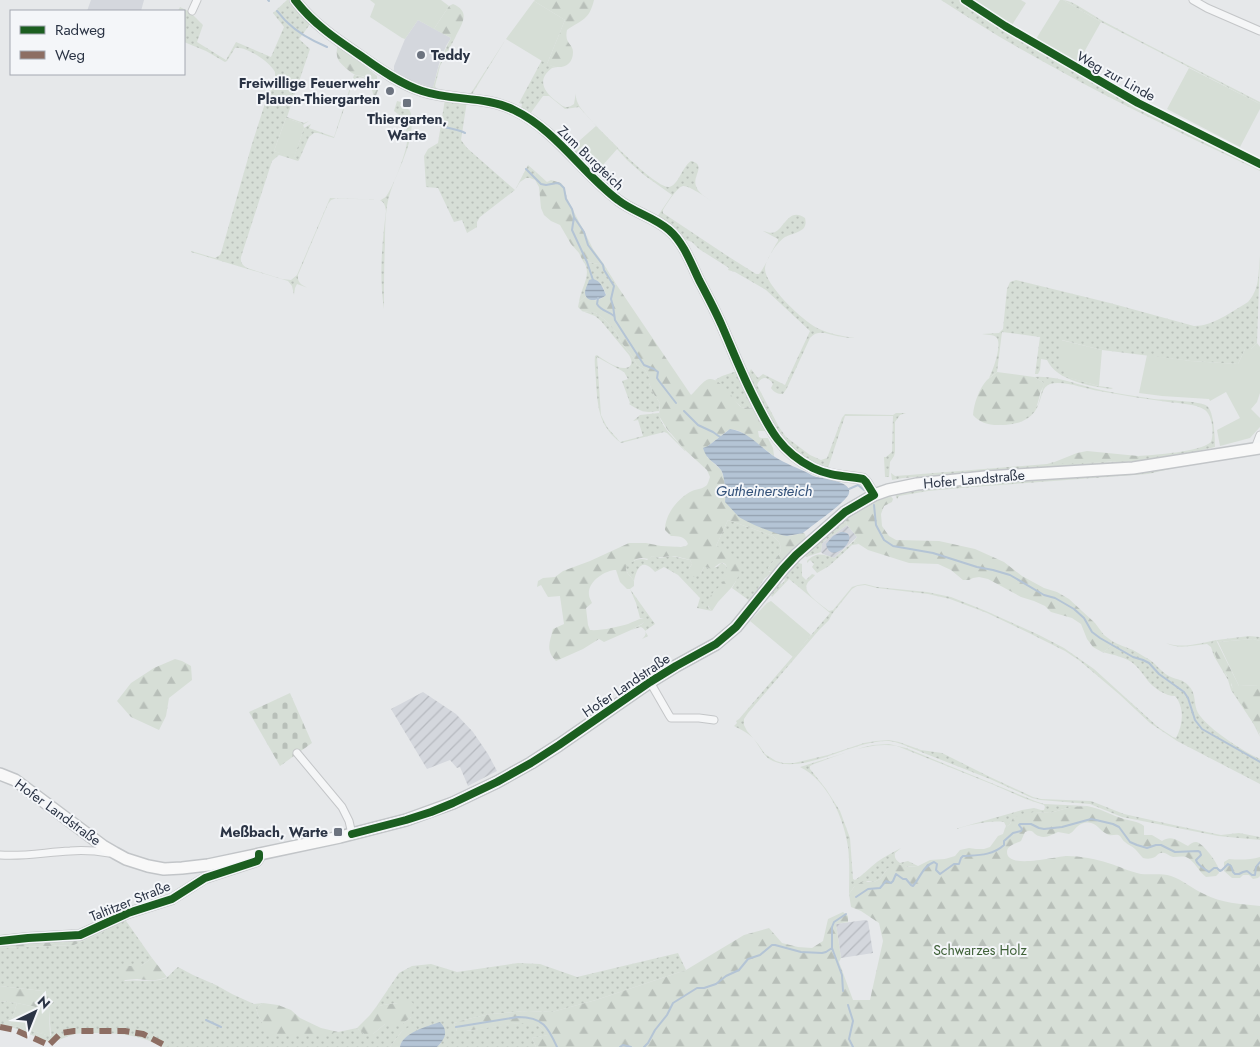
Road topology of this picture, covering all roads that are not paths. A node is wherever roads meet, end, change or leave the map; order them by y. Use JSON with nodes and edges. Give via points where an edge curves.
{"nodes":[{"id":1,"x":197,"y":0,"type":"edge"},
{"id":2,"x":295,"y":0,"type":"edge"},
{"id":3,"x":965,"y":0,"type":"edge"},
{"id":4,"x":1193,"y":0,"type":"edge"},
{"id":5,"x":192,"y":11,"type":"dead end"},
{"id":6,"x":1260,"y":31,"type":"edge"},
{"id":7,"x":1260,"y":164,"type":"edge"},
{"id":8,"x":1260,"y":435,"type":"edge"},
{"id":9,"x":1258,"y":448,"type":"edge"},
{"id":10,"x":874,"y":495,"type":"junction"},
{"id":11,"x":650,"y":682,"type":"junction"},
{"id":12,"x":714,"y":720,"type":"dead end"},
{"id":13,"x":297,"y":753,"type":"dead end"},
{"id":14,"x":0,"y":774,"type":"edge"},
{"id":15,"x":352,"y":834,"type":"junction"},
{"id":16,"x":114,"y":853,"type":"junction"},
{"id":17,"x":259,"y":854,"type":"junction"},
{"id":18,"x":0,"y":855,"type":"edge"},
{"id":19,"x":0,"y":941,"type":"edge"}],
"edges":[{"from":1,"to":5,"type":"street"},
{"from":2,"to":10,"type":"street","name":"Zum Burgteich","via":[[323,30],[399,81],[422,91],[505,106],[529,118],[619,201],[669,229],[702,285],[774,436],[791,454],[815,469],[863,480]]},
{"from":3,"to":7,"type":"street","name":"Weg zur Linde","via":[[1138,103]]},
{"from":4,"to":6,"type":"street"},
{"from":8,"to":9,"type":"street"},
{"from":9,"to":10,"type":"main road","name":"Hofer Landstraße","via":[[1133,468],[917,484]]},
{"from":10,"to":11,"type":"main road","name":"Hofer Landstraße","via":[[837,518],[796,555],[728,635]]},
{"from":11,"to":12,"type":"street","via":[[671,718]]},
{"from":11,"to":15,"type":"main road","name":"Hofer Landstraße","via":[[559,745],[497,782],[431,812]]},
{"from":13,"to":15,"type":"street","via":[[342,807]]},
{"from":14,"to":16,"type":"main road","name":"Hofer Landstraße","via":[[15,780]]},
{"from":15,"to":17,"type":"main road","name":"Hofer Landstraße"},
{"from":16,"to":17,"type":"main road","name":"Hofer Landstraße","via":[[164,869],[208,865]]},
{"from":16,"to":18,"type":"street","name":"Hofer Landstraße","via":[[72,850]]},
{"from":17,"to":19,"type":"street","name":"Taltitzer Straße","via":[[257,861],[205,878],[172,899],[128,913],[80,935]]}]}
